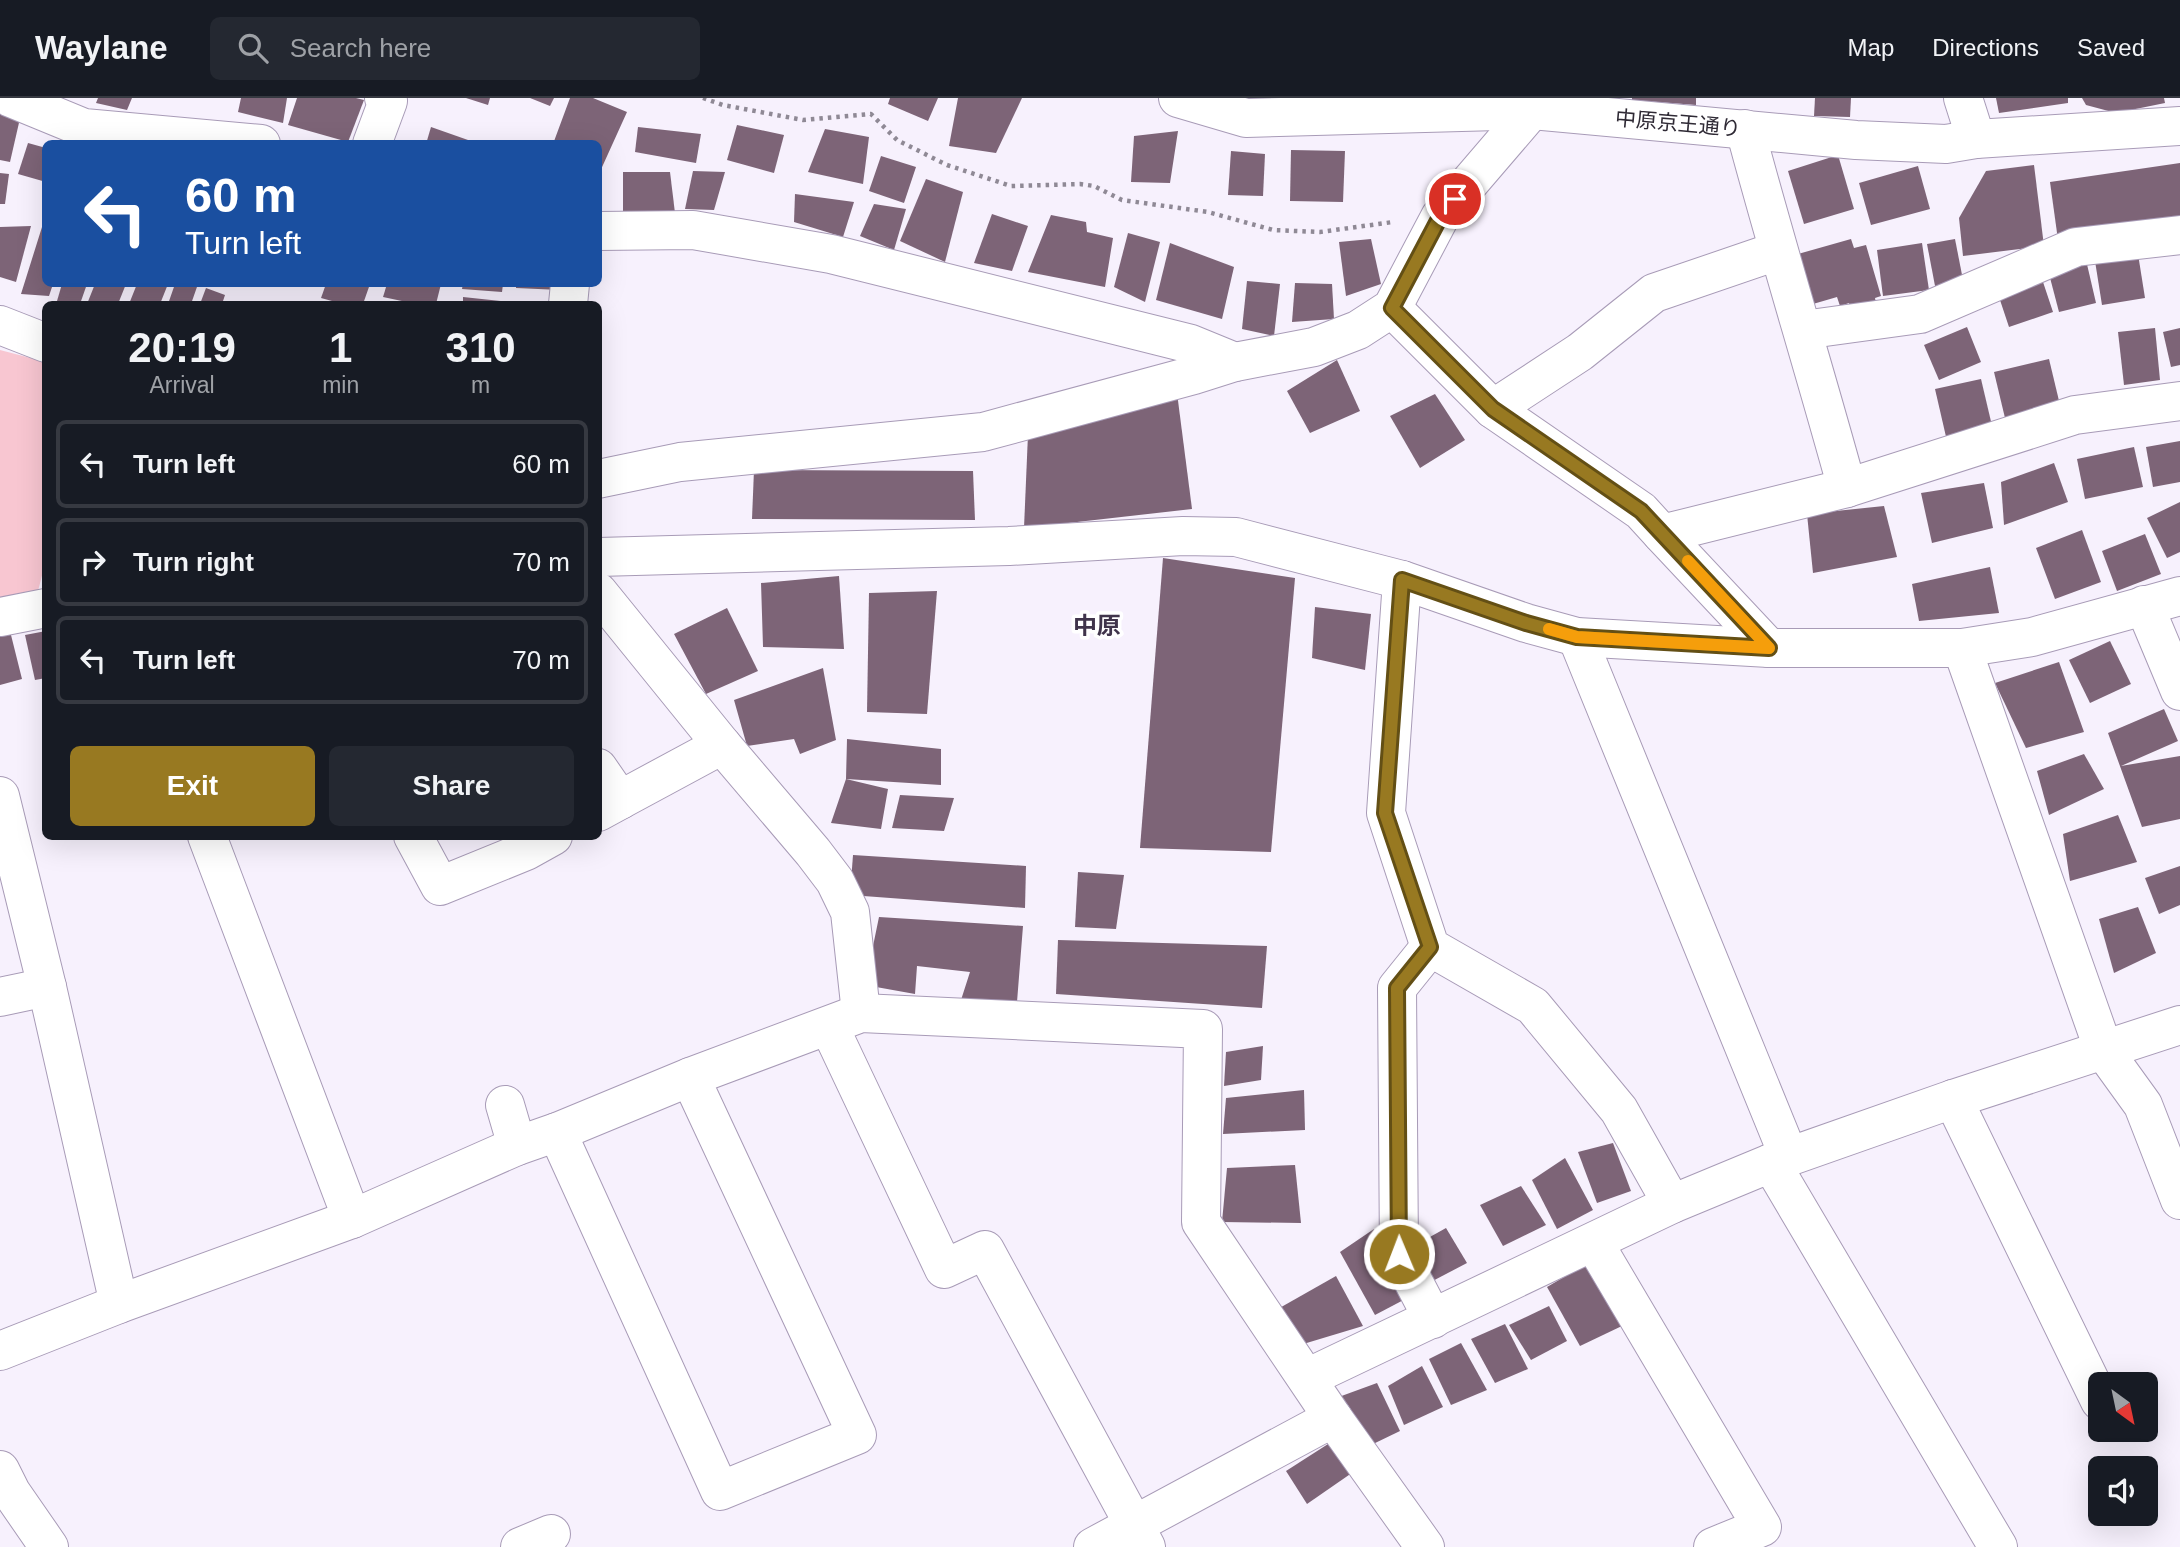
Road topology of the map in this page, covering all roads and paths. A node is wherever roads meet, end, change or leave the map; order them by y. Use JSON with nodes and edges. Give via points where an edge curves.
{"nodes":[{"id":1,"x":11,"y":98,"type":"edge"},
{"id":2,"x":384,"y":98,"type":"edge"},
{"id":3,"x":703,"y":98,"type":"edge"},
{"id":4,"x":1178,"y":98,"type":"edge"},
{"id":5,"x":1963,"y":98,"type":"edge"},
{"id":6,"x":1537,"y":104,"type":"edge"},
{"id":7,"x":1327,"y":106,"type":"edge"},
{"id":8,"x":2180,"y":126,"type":"edge"},
{"id":9,"x":1745,"y":130,"type":"junction"},
{"id":10,"x":1976,"y":139,"type":"junction"},
{"id":11,"x":217,"y":140,"type":"edge"},
{"id":12,"x":373,"y":140,"type":"edge"},
{"id":13,"x":1363,"y":225,"type":"dead end"},
{"id":14,"x":602,"y":231,"type":"edge"},
{"id":15,"x":2180,"y":235,"type":"edge"},
{"id":16,"x":1777,"y":251,"type":"junction"},
{"id":17,"x":1392,"y":308,"type":"junction"},
{"id":18,"x":0,"y":325,"type":"edge"},
{"id":19,"x":1803,"y":330,"type":"junction"},
{"id":20,"x":42,"y":341,"type":"edge"},
{"id":21,"x":1235,"y":362,"type":"junction"},
{"id":22,"x":2180,"y":401,"type":"edge"},
{"id":23,"x":1493,"y":409,"type":"junction"},
{"id":24,"x":602,"y":478,"type":"edge"},
{"id":25,"x":1847,"y":488,"type":"junction"},
{"id":26,"x":1662,"y":534,"type":"junction"},
{"id":27,"x":602,"y":557,"type":"edge"},
{"id":28,"x":1402,"y":580,"type":"junction"},
{"id":29,"x":602,"y":597,"type":"edge"},
{"id":30,"x":2162,"y":601,"type":"edge"},
{"id":31,"x":42,"y":609,"type":"edge"},
{"id":32,"x":0,"y":617,"type":"edge"},
{"id":33,"x":1577,"y":637,"type":"junction"},
{"id":34,"x":1769,"y":648,"type":"junction"},
{"id":35,"x":1962,"y":648,"type":"junction"},
{"id":36,"x":2180,"y":691,"type":"edge"},
{"id":37,"x":722,"y":745,"type":"junction"},
{"id":38,"x":602,"y":782,"type":"edge"},
{"id":39,"x":0,"y":796,"type":"edge"},
{"id":40,"x":609,"y":806,"type":"edge"},
{"id":41,"x":209,"y":840,"type":"edge"},
{"id":42,"x":415,"y":840,"type":"edge"},
{"id":43,"x":546,"y":840,"type":"edge"},
{"id":44,"x":1430,"y":947,"type":"junction"},
{"id":45,"x":47,"y":988,"type":"junction"},
{"id":46,"x":0,"y":997,"type":"edge"},
{"id":47,"x":845,"y":1019,"type":"junction"},
{"id":48,"x":2180,"y":1025,"type":"edge"},
{"id":49,"x":2104,"y":1051,"type":"junction"},
{"id":50,"x":690,"y":1077,"type":"junction"},
{"id":51,"x":1953,"y":1099,"type":"junction"},
{"id":52,"x":505,"y":1105,"type":"dead end"},
{"id":53,"x":557,"y":1132,"type":"junction"},
{"id":54,"x":517,"y":1146,"type":"junction"},
{"id":55,"x":1780,"y":1160,"type":"junction"},
{"id":56,"x":2180,"y":1200,"type":"edge"},
{"id":57,"x":1672,"y":1204,"type":"junction"},
{"id":58,"x":352,"y":1219,"type":"junction"},
{"id":59,"x":1594,"y":1243,"type":"junction"},
{"id":60,"x":119,"y":1304,"type":"junction"},
{"id":61,"x":1433,"y":1319,"type":"junction"},
{"id":62,"x":0,"y":1352,"type":"edge"},
{"id":63,"x":2088,"y":1376,"type":"edge"},
{"id":64,"x":1307,"y":1378,"type":"junction"},
{"id":65,"x":1334,"y":1418,"type":"junction"},
{"id":66,"x":4,"y":1489,"type":"edge"},
{"id":67,"x":1140,"y":1536,"type":"edge"},
{"id":68,"x":48,"y":1547,"type":"edge"},
{"id":69,"x":1093,"y":1547,"type":"edge"},
{"id":70,"x":1425,"y":1547,"type":"edge"},
{"id":71,"x":1713,"y":1547,"type":"edge"},
{"id":72,"x":1998,"y":1547,"type":"edge"}],
"edges":[{"from":1,"to":11,"type":"street","via":[[85,128]]},
{"from":2,"to":12,"type":"street","via":[[388,101]]},
{"from":3,"to":13,"type":"path","via":[[803,120],[871,114],[897,140],[947,164],[1011,186],[1094,186],[1122,200],[1208,212],[1273,230],[1320,232]]},
{"from":4,"to":7,"type":"street","name":"中原京王通り","via":[[1246,118]]},
{"from":5,"to":10,"type":"street"},
{"from":6,"to":7,"type":"street","name":"中原京王通り"},
{"from":6,"to":9,"type":"street","name":"中原京王通り"},
{"from":6,"to":17,"type":"street","via":[[1440,217]]},
{"from":8,"to":10,"type":"street","name":"中原京王通り"},
{"from":9,"to":10,"type":"street","name":"中原京王通り","via":[[1947,144]]},
{"from":9,"to":16,"type":"street"},
{"from":14,"to":21,"type":"street","via":[[693,230],[831,254],[1191,344]]},
{"from":15,"to":19,"type":"street","via":[[2076,247],[1920,314]]},
{"from":16,"to":19,"type":"street"},
{"from":16,"to":23,"type":"street","via":[[1654,293],[1580,352]]},
{"from":17,"to":21,"type":"street","via":[[1358,330],[1314,347]]},
{"from":17,"to":23,"type":"street"},
{"from":18,"to":20,"type":"street"},
{"from":19,"to":25,"type":"street"},
{"from":21,"to":24,"type":"street","via":[[983,432],[680,462]]},
{"from":22,"to":25,"type":"street","via":[[2075,415]]},
{"from":23,"to":26,"type":"street","via":[[1641,511]]},
{"from":25,"to":26,"type":"street"},
{"from":26,"to":34,"type":"street"},
{"from":27,"to":28,"type":"street","via":[[1236,537]]},
{"from":28,"to":33,"type":"street"},
{"from":28,"to":44,"type":"street","via":[[1385,813]]},
{"from":29,"to":37,"type":"street"},
{"from":30,"to":35,"type":"street","via":[[2032,637]]},
{"from":30,"to":36,"type":"street"},
{"from":31,"to":32,"type":"street"},
{"from":33,"to":34,"type":"street"},
{"from":33,"to":55,"type":"street"},
{"from":34,"to":35,"type":"street"},
{"from":35,"to":49,"type":"street"},
{"from":37,"to":40,"type":"street"},
{"from":37,"to":47,"type":"street","via":[[813,852],[835,881],[850,912]]},
{"from":38,"to":40,"type":"street"},
{"from":39,"to":45,"type":"street"},
{"from":41,"to":58,"type":"street"},
{"from":42,"to":43,"type":"street","via":[[439,886]]},
{"from":44,"to":57,"type":"street","via":[[1533,1006],[1619,1110]]},
{"from":44,"to":61,"type":"street","via":[[1397,988],[1399,1254]]},
{"from":45,"to":46,"type":"street"},
{"from":45,"to":60,"type":"street"},
{"from":47,"to":50,"type":"street"},
{"from":47,"to":64,"type":"street","via":[[1203,1029],[1201,1222]]},
{"from":47,"to":67,"type":"street","via":[[944,1269],[985,1250]]},
{"from":48,"to":49,"type":"street"},
{"from":49,"to":51,"type":"street"},
{"from":49,"to":56,"type":"street","via":[[2143,1105]]},
{"from":50,"to":53,"type":"street"},
{"from":50,"to":53,"type":"street","via":[[857,1435],[720,1491]]},
{"from":51,"to":55,"type":"street"},
{"from":51,"to":63,"type":"street"},
{"from":52,"to":54,"type":"street"},
{"from":53,"to":54,"type":"street"},
{"from":54,"to":58,"type":"street"},
{"from":55,"to":57,"type":"street"},
{"from":55,"to":72,"type":"street"},
{"from":57,"to":59,"type":"street"},
{"from":58,"to":60,"type":"street"},
{"from":59,"to":61,"type":"street"},
{"from":59,"to":71,"type":"street","via":[[1762,1527]]},
{"from":60,"to":62,"type":"street"},
{"from":61,"to":64,"type":"street"},
{"from":64,"to":65,"type":"street"},
{"from":65,"to":67,"type":"street"},
{"from":65,"to":70,"type":"street"},
{"from":66,"to":68,"type":"street"},
{"from":67,"to":69,"type":"street"}]}
